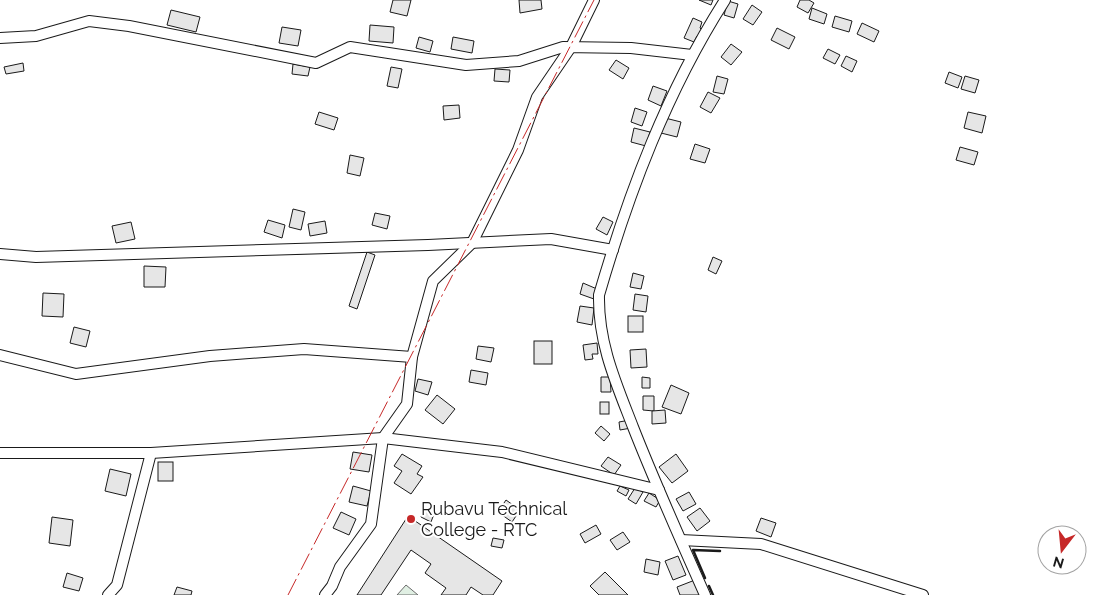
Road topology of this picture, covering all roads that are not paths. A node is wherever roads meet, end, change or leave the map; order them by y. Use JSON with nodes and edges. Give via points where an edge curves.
{"nodes":[{"id":1,"x":594,"y":0,"type":"edge"},
{"id":2,"x":725,"y":0,"type":"edge"},
{"id":3,"x":0,"y":38,"type":"edge"},
{"id":4,"x":571,"y":47,"type":"junction"},
{"id":5,"x":692,"y":55,"type":"junction"},
{"id":6,"x":472,"y":243,"type":"junction"},
{"id":7,"x":613,"y":250,"type":"junction"},
{"id":8,"x":0,"y":254,"type":"edge"},
{"id":9,"x":0,"y":355,"type":"edge"},
{"id":10,"x":412,"y":356,"type":"junction"},
{"id":11,"x":383,"y":438,"type":"junction"},
{"id":12,"x":151,"y":452,"type":"junction"},
{"id":13,"x":0,"y":453,"type":"edge"},
{"id":14,"x":659,"y":490,"type":"junction"},
{"id":15,"x":681,"y":540,"type":"junction"},
{"id":16,"x":108,"y":595,"type":"edge"},
{"id":17,"x":325,"y":595,"type":"edge"},
{"id":18,"x":705,"y":595,"type":"edge"},
{"id":19,"x":923,"y":595,"type":"edge"}],
"edges":[{"from":1,"to":4,"type":"street"},
{"from":2,"to":5,"type":"street"},
{"from":3,"to":4,"type":"street","via":[[36,36],[89,21],[316,63],[350,47],[466,64],[519,61]]},
{"from":4,"to":5,"type":"street","via":[[631,48]]},
{"from":4,"to":6,"type":"street","via":[[537,97],[518,150]]},
{"from":5,"to":7,"type":"street","via":[[650,142]]},
{"from":6,"to":7,"type":"street","via":[[551,239]]},
{"from":6,"to":8,"type":"street","via":[[36,257]]},
{"from":6,"to":10,"type":"street","via":[[433,282]]},
{"from":7,"to":14,"type":"street","via":[[599,295],[601,335],[606,358]]},
{"from":9,"to":10,"type":"street","via":[[76,374],[210,356],[304,349]]},
{"from":10,"to":11,"type":"street","via":[[408,404]]},
{"from":11,"to":12,"type":"street"},
{"from":11,"to":14,"type":"street","via":[[502,452]]},
{"from":11,"to":17,"type":"street","via":[[371,524],[340,567]]},
{"from":12,"to":13,"type":"street"},
{"from":12,"to":16,"type":"street","via":[[117,585]]},
{"from":14,"to":15,"type":"street"},
{"from":15,"to":18,"type":"street"},
{"from":15,"to":19,"type":"street","via":[[760,544]]}]}
